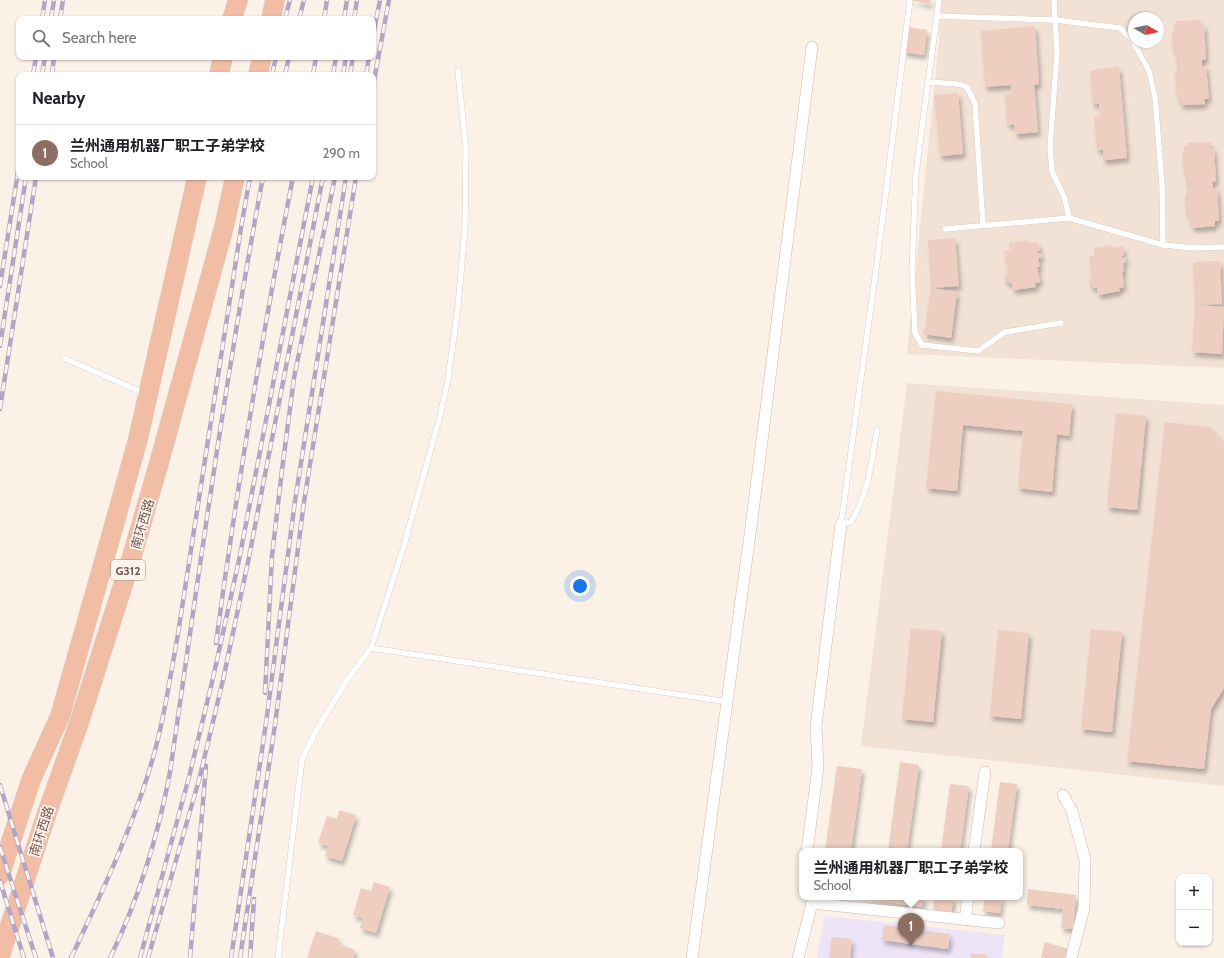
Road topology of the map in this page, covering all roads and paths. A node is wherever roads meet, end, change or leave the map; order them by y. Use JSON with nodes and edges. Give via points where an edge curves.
{"nodes":[{"id":1,"x":238,"y":0,"type":"edge"},
{"id":2,"x":275,"y":0,"type":"edge"},
{"id":3,"x":910,"y":0,"type":"edge"},
{"id":4,"x":939,"y":0,"type":"edge"},
{"id":5,"x":1054,"y":0,"type":"edge"},
{"id":6,"x":233,"y":16,"type":"edge"},
{"id":7,"x":272,"y":16,"type":"edge"},
{"id":8,"x":937,"y":16,"type":"junction"},
{"id":9,"x":1055,"y":20,"type":"junction"},
{"id":10,"x":812,"y":47,"type":"dead end"},
{"id":11,"x":222,"y":60,"type":"edge"},
{"id":12,"x":261,"y":60,"type":"edge"},
{"id":13,"x":458,"y":71,"type":"dead end"},
{"id":14,"x":220,"y":72,"type":"edge"},
{"id":15,"x":259,"y":72,"type":"edge"},
{"id":16,"x":928,"y":82,"type":"junction"},
{"id":17,"x":196,"y":180,"type":"edge"},
{"id":18,"x":234,"y":180,"type":"edge"},
{"id":19,"x":1069,"y":218,"type":"junction"},
{"id":20,"x":983,"y":225,"type":"junction"},
{"id":21,"x":945,"y":229,"type":"dead end"},
{"id":22,"x":1163,"y":245,"type":"junction"},
{"id":23,"x":1224,"y":247,"type":"edge"},
{"id":24,"x":1061,"y":323,"type":"dead end"},
{"id":25,"x":64,"y":358,"type":"dead end"},
{"id":26,"x":148,"y":395,"type":"junction"},
{"id":27,"x":877,"y":430,"type":"dead end"},
{"id":28,"x":841,"y":524,"type":"junction"},
{"id":29,"x":371,"y":648,"type":"junction"},
{"id":30,"x":728,"y":702,"type":"junction"},
{"id":31,"x":70,"y":719,"type":"junction"},
{"id":32,"x":985,"y":772,"type":"dead end"},
{"id":33,"x":1063,"y":795,"type":"dead end"},
{"id":34,"x":807,"y":848,"type":"edge"},
{"id":35,"x":974,"y":848,"type":"edge"},
{"id":36,"x":0,"y":875,"type":"edge"},
{"id":37,"x":810,"y":900,"type":"edge"},
{"id":38,"x":968,"y":900,"type":"edge"},
{"id":39,"x":965,"y":920,"type":"junction"},
{"id":40,"x":999,"y":923,"type":"dead end"},
{"id":41,"x":0,"y":956,"type":"edge"},
{"id":42,"x":278,"y":958,"type":"edge"},
{"id":43,"x":692,"y":958,"type":"edge"},
{"id":44,"x":798,"y":958,"type":"edge"},
{"id":45,"x":1071,"y":958,"type":"edge"}],
"edges":[{"from":1,"to":6,"type":"highway"},
{"from":2,"to":7,"type":"highway"},
{"from":3,"to":28,"type":"lane"},
{"from":4,"to":8,"type":"lane"},
{"from":5,"to":9,"type":"lane"},
{"from":8,"to":9,"type":"lane"},
{"from":8,"to":16,"type":"lane"},
{"from":9,"to":19,"type":"lane","via":[[1057,53],[1050,147],[1052,171],[1065,199]]},
{"from":9,"to":22,"type":"lane","via":[[1120,28],[1132,40],[1150,71],[1155,97],[1162,184]]},
{"from":10,"to":30,"type":"street"},
{"from":11,"to":14,"type":"highway"},
{"from":12,"to":15,"type":"highway"},
{"from":13,"to":29,"type":"lane","via":[[466,149],[466,188],[462,267],[454,343],[440,416],[403,549]]},
{"from":16,"to":20,"type":"lane","via":[[967,87],[975,104]]},
{"from":16,"to":24,"type":"lane","via":[[916,180],[912,269],[916,333],[922,345],[978,351],[1005,332]]},
{"from":17,"to":26,"type":"highway","name":"南环西路","number":"G312"},
{"from":18,"to":31,"type":"highway","name":"南环西路","number":"G312","via":[[224,227],[130,563]]},
{"from":19,"to":20,"type":"lane"},
{"from":19,"to":22,"type":"lane"},
{"from":20,"to":21,"type":"lane"},
{"from":22,"to":23,"type":"lane"},
{"from":25,"to":26,"type":"lane"},
{"from":26,"to":31,"type":"highway","name":"南环西路","number":"G312"},
{"from":27,"to":28,"type":"lane","via":[[868,485],[860,507],[851,522]]},
{"from":28,"to":34,"type":"street","via":[[816,726],[818,767]]},
{"from":29,"to":30,"type":"lane"},
{"from":29,"to":42,"type":"lane","via":[[347,680],[302,759]]},
{"from":30,"to":43,"type":"street"},
{"from":31,"to":36,"type":"highway","name":"南环西路","number":"G312","via":[[31,780]]},
{"from":31,"to":41,"type":"highway","name":"南环西路","number":"G312","via":[[48,810]]},
{"from":32,"to":35,"type":"street"},
{"from":33,"to":45,"type":"street","via":[[1072,811],[1085,860],[1084,908]]},
{"from":37,"to":39,"type":"street"},
{"from":37,"to":44,"type":"street"},
{"from":38,"to":39,"type":"street"},
{"from":39,"to":40,"type":"street"}]}
